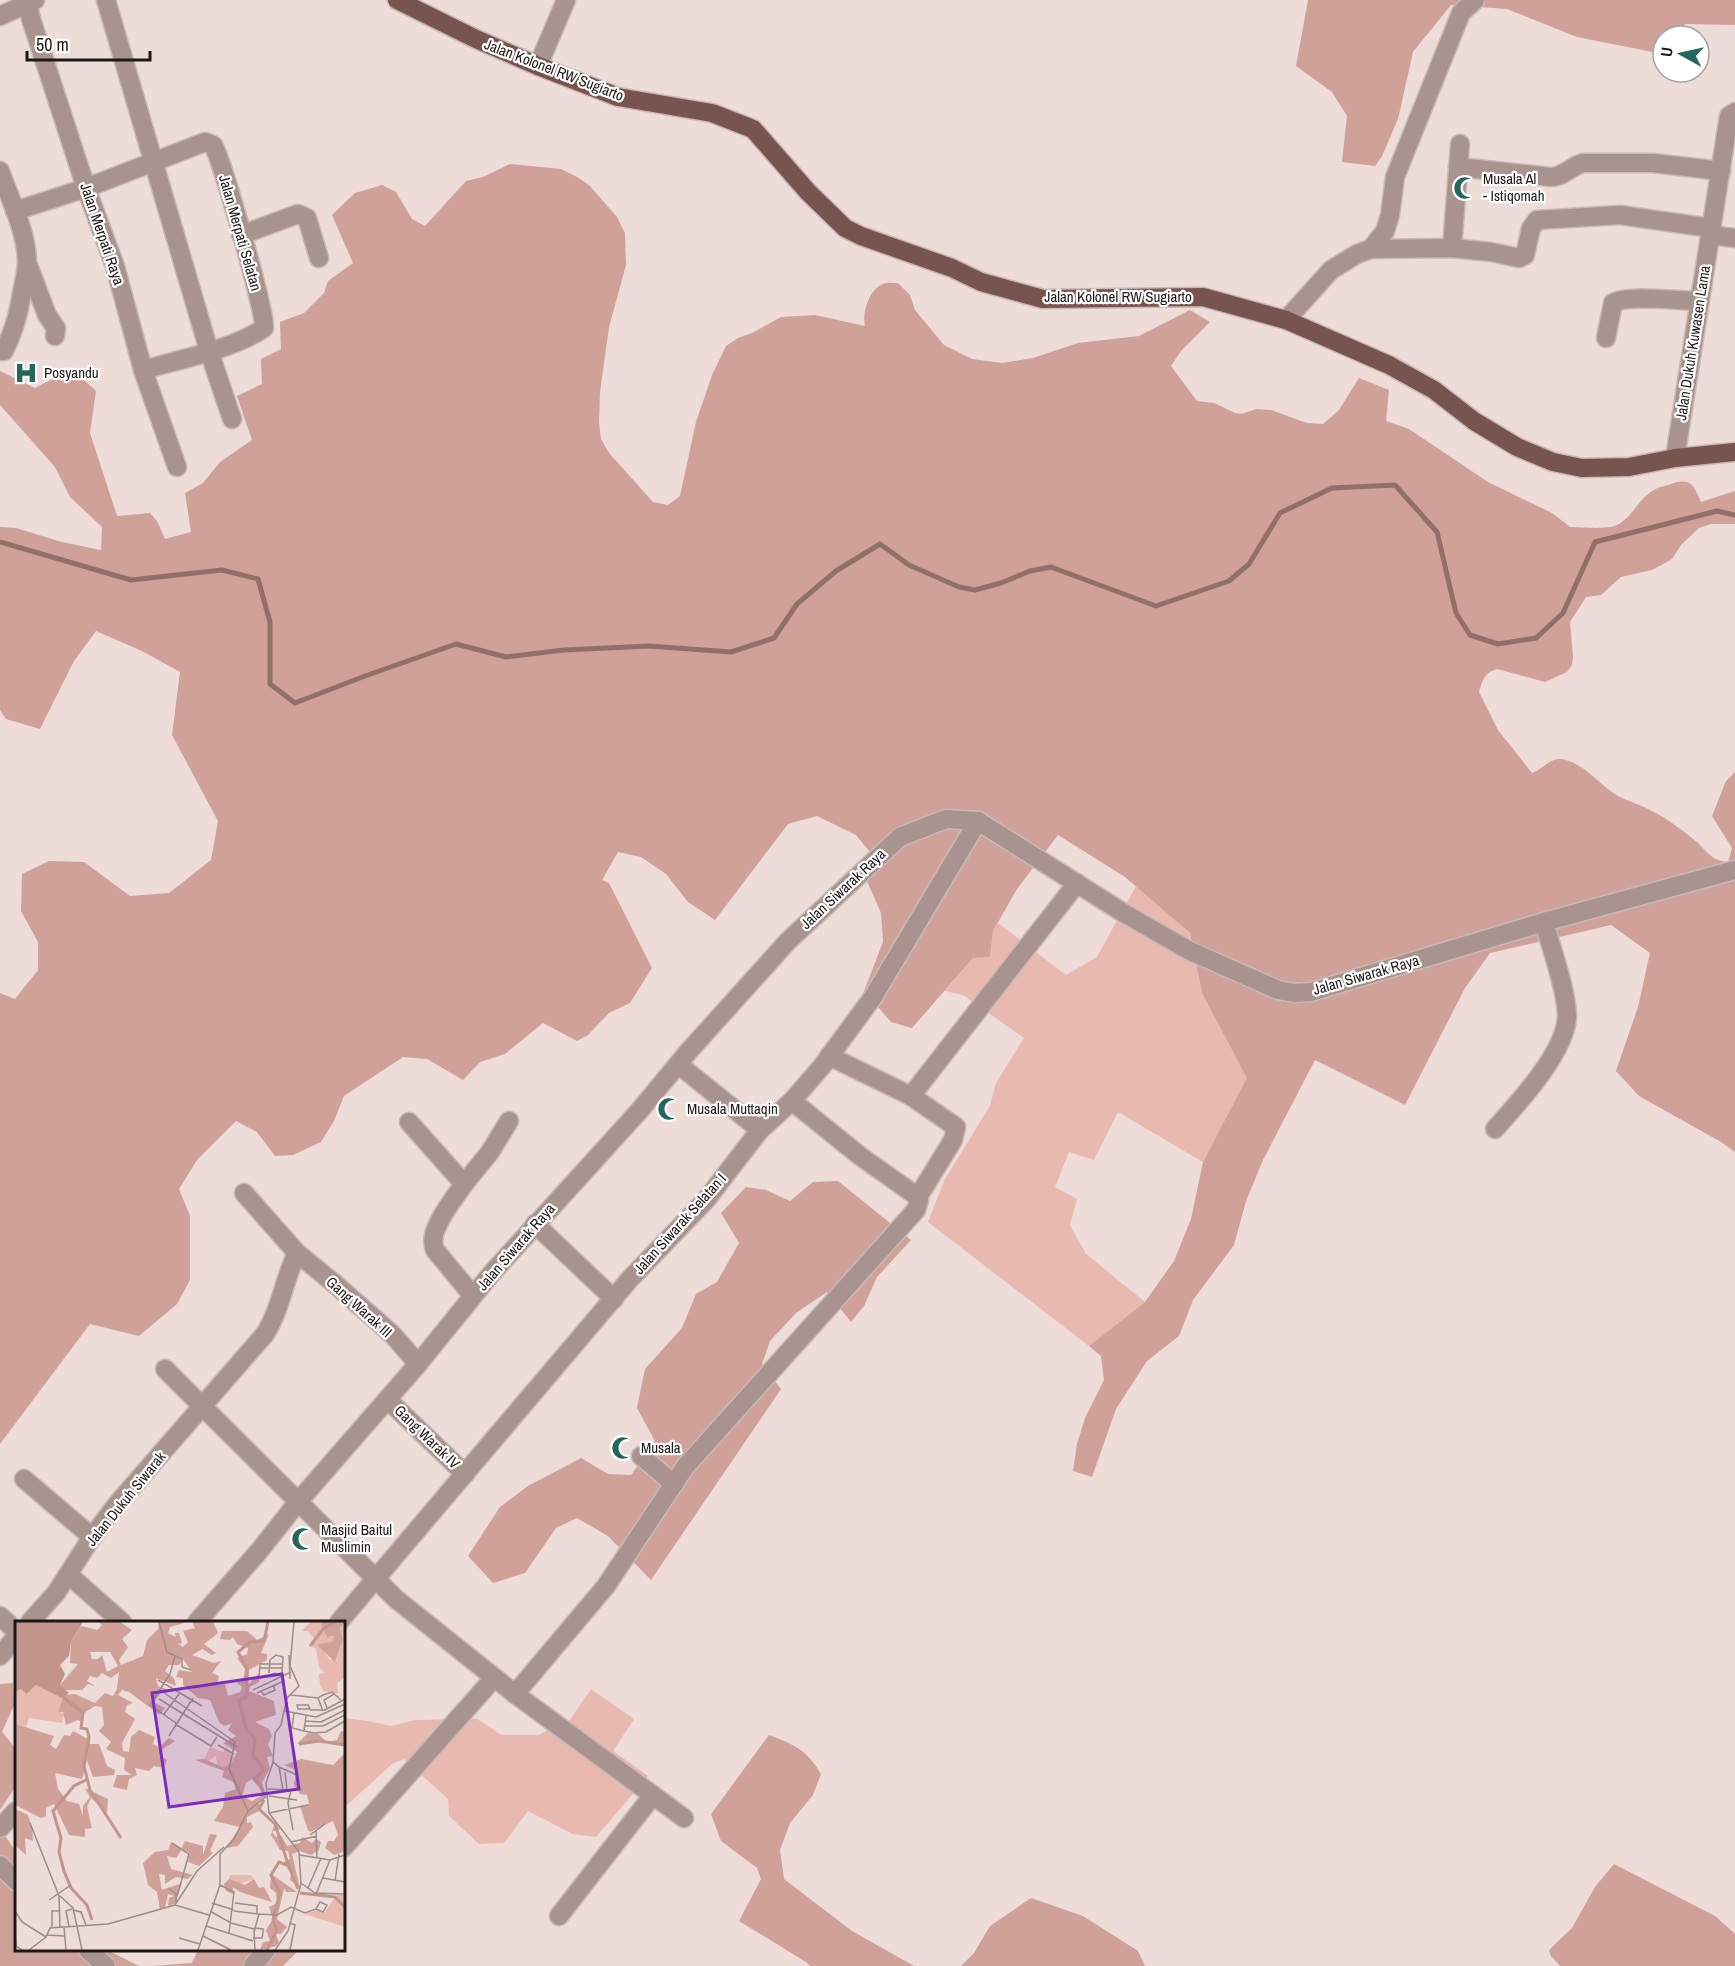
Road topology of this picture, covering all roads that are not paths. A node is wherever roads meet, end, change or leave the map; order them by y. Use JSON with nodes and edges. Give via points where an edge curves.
{"nodes":[{"id":1,"x":106,"y":0,"type":"edge"},
{"id":2,"x":397,"y":0,"type":"edge"},
{"id":3,"x":1475,"y":0,"type":"edge"},
{"id":4,"x":30,"y":1,"type":"edge"},
{"id":5,"x":562,"y":1,"type":"edge"},
{"id":6,"x":0,"y":16,"type":"edge"},
{"id":7,"x":538,"y":66,"type":"junction"},
{"id":8,"x":1735,"y":112,"type":"edge"},
{"id":9,"x":1460,"y":144,"type":"dead end"},
{"id":10,"x":153,"y":163,"type":"junction"},
{"id":11,"x":1458,"y":167,"type":"junction"},
{"id":12,"x":0,"y":171,"type":"edge"},
{"id":13,"x":1721,"y":171,"type":"junction"},
{"id":14,"x":86,"y":188,"type":"junction"},
{"id":15,"x":15,"y":211,"type":"junction"},
{"id":16,"x":1711,"y":231,"type":"junction"},
{"id":17,"x":241,"y":235,"type":"junction"},
{"id":18,"x":1735,"y":238,"type":"edge"},
{"id":19,"x":1452,"y":248,"type":"junction"},
{"id":20,"x":1371,"y":249,"type":"junction"},
{"id":21,"x":319,"y":258,"type":"dead end"},
{"id":22,"x":27,"y":260,"type":"junction"},
{"id":23,"x":1699,"y":301,"type":"junction"},
{"id":24,"x":1286,"y":320,"type":"junction"},
{"id":25,"x":55,"y":336,"type":"dead end"},
{"id":26,"x":1606,"y":338,"type":"dead end"},
{"id":27,"x":0,"y":351,"type":"edge"},
{"id":28,"x":209,"y":351,"type":"junction"},
{"id":29,"x":143,"y":370,"type":"junction"},
{"id":30,"x":232,"y":419,"type":"dead end"},
{"id":31,"x":1735,"y":452,"type":"edge"},
{"id":32,"x":1675,"y":458,"type":"junction"},
{"id":33,"x":177,"y":467,"type":"dead end"},
{"id":34,"x":978,"y":821,"type":"junction"},
{"id":35,"x":1735,"y":870,"type":"edge"},
{"id":36,"x":1077,"y":883,"type":"junction"},
{"id":37,"x":1544,"y":922,"type":"junction"},
{"id":38,"x":829,"y":1056,"type":"junction"},
{"id":39,"x":679,"y":1065,"type":"junction"},
{"id":40,"x":911,"y":1096,"type":"junction"},
{"id":41,"x":792,"y":1101,"type":"junction"},
{"id":42,"x":509,"y":1120,"type":"dead end"},
{"id":43,"x":409,"y":1122,"type":"dead end"},
{"id":44,"x":1495,"y":1129,"type":"dead end"},
{"id":45,"x":760,"y":1130,"type":"junction"},
{"id":46,"x":464,"y":1184,"type":"junction"},
{"id":47,"x":244,"y":1193,"type":"dead end"},
{"id":48,"x":918,"y":1197,"type":"junction"},
{"id":49,"x":535,"y":1224,"type":"junction"},
{"id":50,"x":297,"y":1253,"type":"junction"},
{"id":51,"x":473,"y":1296,"type":"junction"},
{"id":52,"x":614,"y":1299,"type":"junction"},
{"id":53,"x":418,"y":1364,"type":"junction"},
{"id":54,"x":165,"y":1369,"type":"dead end"},
{"id":55,"x":388,"y":1400,"type":"junction"},
{"id":56,"x":202,"y":1405,"type":"junction"},
{"id":57,"x":641,"y":1456,"type":"dead end"},
{"id":58,"x":465,"y":1474,"type":"junction"},
{"id":59,"x":24,"y":1479,"type":"dead end"},
{"id":60,"x":674,"y":1484,"type":"junction"},
{"id":61,"x":297,"y":1503,"type":"junction"},
{"id":62,"x":92,"y":1538,"type":"junction"},
{"id":63,"x":69,"y":1575,"type":"junction"},
{"id":64,"x":375,"y":1579,"type":"junction"},
{"id":65,"x":0,"y":1616,"type":"edge"},
{"id":66,"x":32,"y":1621,"type":"edge"},
{"id":67,"x":120,"y":1621,"type":"edge"},
{"id":68,"x":199,"y":1621,"type":"edge"},
{"id":69,"x":341,"y":1621,"type":"edge"},
{"id":70,"x":15,"y":1630,"type":"edge"},
{"id":71,"x":15,"y":1638,"type":"edge"},
{"id":72,"x":0,"y":1656,"type":"edge"},
{"id":73,"x":494,"y":1678,"type":"junction"},
{"id":74,"x":515,"y":1694,"type":"junction"},
{"id":75,"x":653,"y":1796,"type":"junction"},
{"id":76,"x":15,"y":1812,"type":"edge"},
{"id":77,"x":684,"y":1818,"type":"dead end"},
{"id":78,"x":0,"y":1828,"type":"edge"},
{"id":79,"x":345,"y":1841,"type":"edge"},
{"id":80,"x":0,"y":1865,"type":"edge"},
{"id":81,"x":15,"y":1880,"type":"edge"},
{"id":82,"x":559,"y":1916,"type":"dead end"},
{"id":83,"x":89,"y":1951,"type":"edge"},
{"id":84,"x":265,"y":1951,"type":"edge"},
{"id":85,"x":106,"y":1966,"type":"edge"},
{"id":86,"x":253,"y":1966,"type":"edge"}],
"edges":[{"from":1,"to":10,"type":"street"},
{"from":2,"to":7,"type":"main road","name":"Jalan Kolonel RW Sugiarto"},
{"from":3,"to":20,"type":"street","via":[[1461,13],[1395,177],[1385,231]]},
{"from":4,"to":6,"type":"street"},
{"from":4,"to":14,"type":"street","name":"Jalan Merpati Raya","via":[[31,20]]},
{"from":5,"to":7,"type":"street"},
{"from":7,"to":24,"type":"main road","name":"Jalan Kolonel RW Sugiarto","via":[[618,97],[712,112],[753,129],[845,228],[981,282],[1043,299],[1203,297]]},
{"from":8,"to":13,"type":"street","name":"Jalan Dukuh Kuwasen Lama","via":[[1729,116]]},
{"from":9,"to":11,"type":"street"},
{"from":10,"to":14,"type":"street","name":"Jalan Merpati Selatan"},
{"from":10,"to":17,"type":"street","name":"Jalan Merpati Selatan","via":[[204,142],[213,145]]},
{"from":10,"to":28,"type":"street"},
{"from":11,"to":13,"type":"street","via":[[1551,177],[1583,163],[1653,163]]},
{"from":11,"to":19,"type":"street"},
{"from":12,"to":15,"type":"street"},
{"from":13,"to":16,"type":"street","name":"Jalan Dukuh Kuwasen Lama"},
{"from":14,"to":15,"type":"street","name":"Jalan Merpati Selatan"},
{"from":14,"to":29,"type":"street","name":"Jalan Merpati Raya","via":[[115,266]]},
{"from":15,"to":22,"type":"street"},
{"from":16,"to":18,"type":"street"},
{"from":16,"to":19,"type":"street","via":[[1620,215],[1538,220],[1531,228],[1525,255],[1519,258]]},
{"from":16,"to":23,"type":"street","name":"Jalan Dukuh Kuwasen Lama"},
{"from":17,"to":21,"type":"street","via":[[298,214],[307,218]]},
{"from":17,"to":28,"type":"street","name":"Jalan Merpati Selatan","via":[[264,328]]},
{"from":19,"to":20,"type":"street"},
{"from":20,"to":24,"type":"street","via":[[1331,270]]},
{"from":22,"to":25,"type":"street","via":[[47,315],[56,328]]},
{"from":22,"to":27,"type":"street","via":[[18,318],[4,351]]},
{"from":23,"to":26,"type":"street","via":[[1617,301],[1613,303]]},
{"from":23,"to":32,"type":"street","name":"Jalan Dukuh Kuwasen Lama"},
{"from":24,"to":32,"type":"main road","name":"Jalan Kolonel RW Sugiarto","via":[[1389,365],[1434,390],[1517,447],[1553,462],[1582,468],[1629,467]]},
{"from":28,"to":29,"type":"street","name":"Jalan Merpati Selatan"},
{"from":28,"to":30,"type":"street"},
{"from":29,"to":33,"type":"street","name":"Jalan Merpati Raya"},
{"from":31,"to":32,"type":"main road","name":"Jalan Kolonel RW Sugiarto"},
{"from":34,"to":36,"type":"street","name":"Jalan Siwarak Raya"},
{"from":34,"to":38,"type":"street","name":"Jalan Siwarak Selatan I","via":[[873,997]]},
{"from":34,"to":39,"type":"street","name":"Jalan Siwarak Raya","via":[[946,819],[900,837],[788,941]]},
{"from":35,"to":37,"type":"street","name":"Jalan Siwarak Raya"},
{"from":36,"to":37,"type":"street","name":"Jalan Siwarak Raya","via":[[1190,951],[1278,990],[1294,993],[1311,992]]},
{"from":36,"to":40,"type":"street"},
{"from":37,"to":44,"type":"street","via":[[1565,999],[1565,1033],[1554,1055]]},
{"from":38,"to":40,"type":"street"},
{"from":38,"to":41,"type":"street","name":"Jalan Siwarak Selatan I"},
{"from":39,"to":45,"type":"street"},
{"from":39,"to":49,"type":"street","name":"Jalan Siwarak Raya"},
{"from":40,"to":48,"type":"street","via":[[957,1127]]},
{"from":41,"to":45,"type":"street","name":"Jalan Siwarak Selatan I"},
{"from":41,"to":48,"type":"street"},
{"from":42,"to":46,"type":"street"},
{"from":43,"to":46,"type":"street"},
{"from":45,"to":52,"type":"street","name":"Jalan Siwarak Selatan I","via":[[706,1200]]},
{"from":46,"to":51,"type":"street","via":[[440,1221],[432,1245]]},
{"from":47,"to":50,"type":"street","name":"Gang Warak III"},
{"from":48,"to":60,"type":"street","via":[[916,1210],[908,1221]]},
{"from":49,"to":51,"type":"street","name":"Jalan Siwarak Raya"},
{"from":49,"to":52,"type":"street"},
{"from":50,"to":53,"type":"street","name":"Gang Warak III","via":[[393,1335]]},
{"from":50,"to":56,"type":"street","name":"Jalan Dukuh Siwarak","via":[[266,1334]]},
{"from":51,"to":53,"type":"street","name":"Jalan Siwarak Raya"},
{"from":52,"to":58,"type":"street","name":"Jalan Siwarak Selatan I"},
{"from":53,"to":55,"type":"street","name":"Jalan Siwarak Raya"},
{"from":54,"to":56,"type":"street"},
{"from":55,"to":58,"type":"street","name":"Gang Warak IV"},
{"from":55,"to":61,"type":"street","name":"Jalan Siwarak Raya"},
{"from":56,"to":61,"type":"street"},
{"from":56,"to":62,"type":"street","name":"Jalan Dukuh Siwarak"},
{"from":57,"to":60,"type":"street"},
{"from":58,"to":64,"type":"street","name":"Jalan Siwarak Selatan I"},
{"from":59,"to":62,"type":"street"},
{"from":60,"to":74,"type":"street","via":[[606,1587]]},
{"from":61,"to":64,"type":"street"},
{"from":61,"to":68,"type":"street","name":"Jalan Siwarak Raya"},
{"from":62,"to":63,"type":"street","name":"Jalan Dukuh Siwarak"},
{"from":63,"to":66,"type":"street","name":"Jalan Dukuh Siwarak"},
{"from":63,"to":67,"type":"street"},
{"from":64,"to":69,"type":"street","name":"Jalan Siwarak Selatan I"},
{"from":64,"to":73,"type":"street"},
{"from":65,"to":70,"type":"street"},
{"from":71,"to":72,"type":"street"},
{"from":73,"to":74,"type":"street"},
{"from":73,"to":79,"type":"street"},
{"from":74,"to":75,"type":"street"},
{"from":75,"to":77,"type":"street"},
{"from":75,"to":82,"type":"street"},
{"from":76,"to":78,"type":"street"},
{"from":80,"to":81,"type":"street"},
{"from":83,"to":85,"type":"street"},
{"from":84,"to":86,"type":"street"}]}
